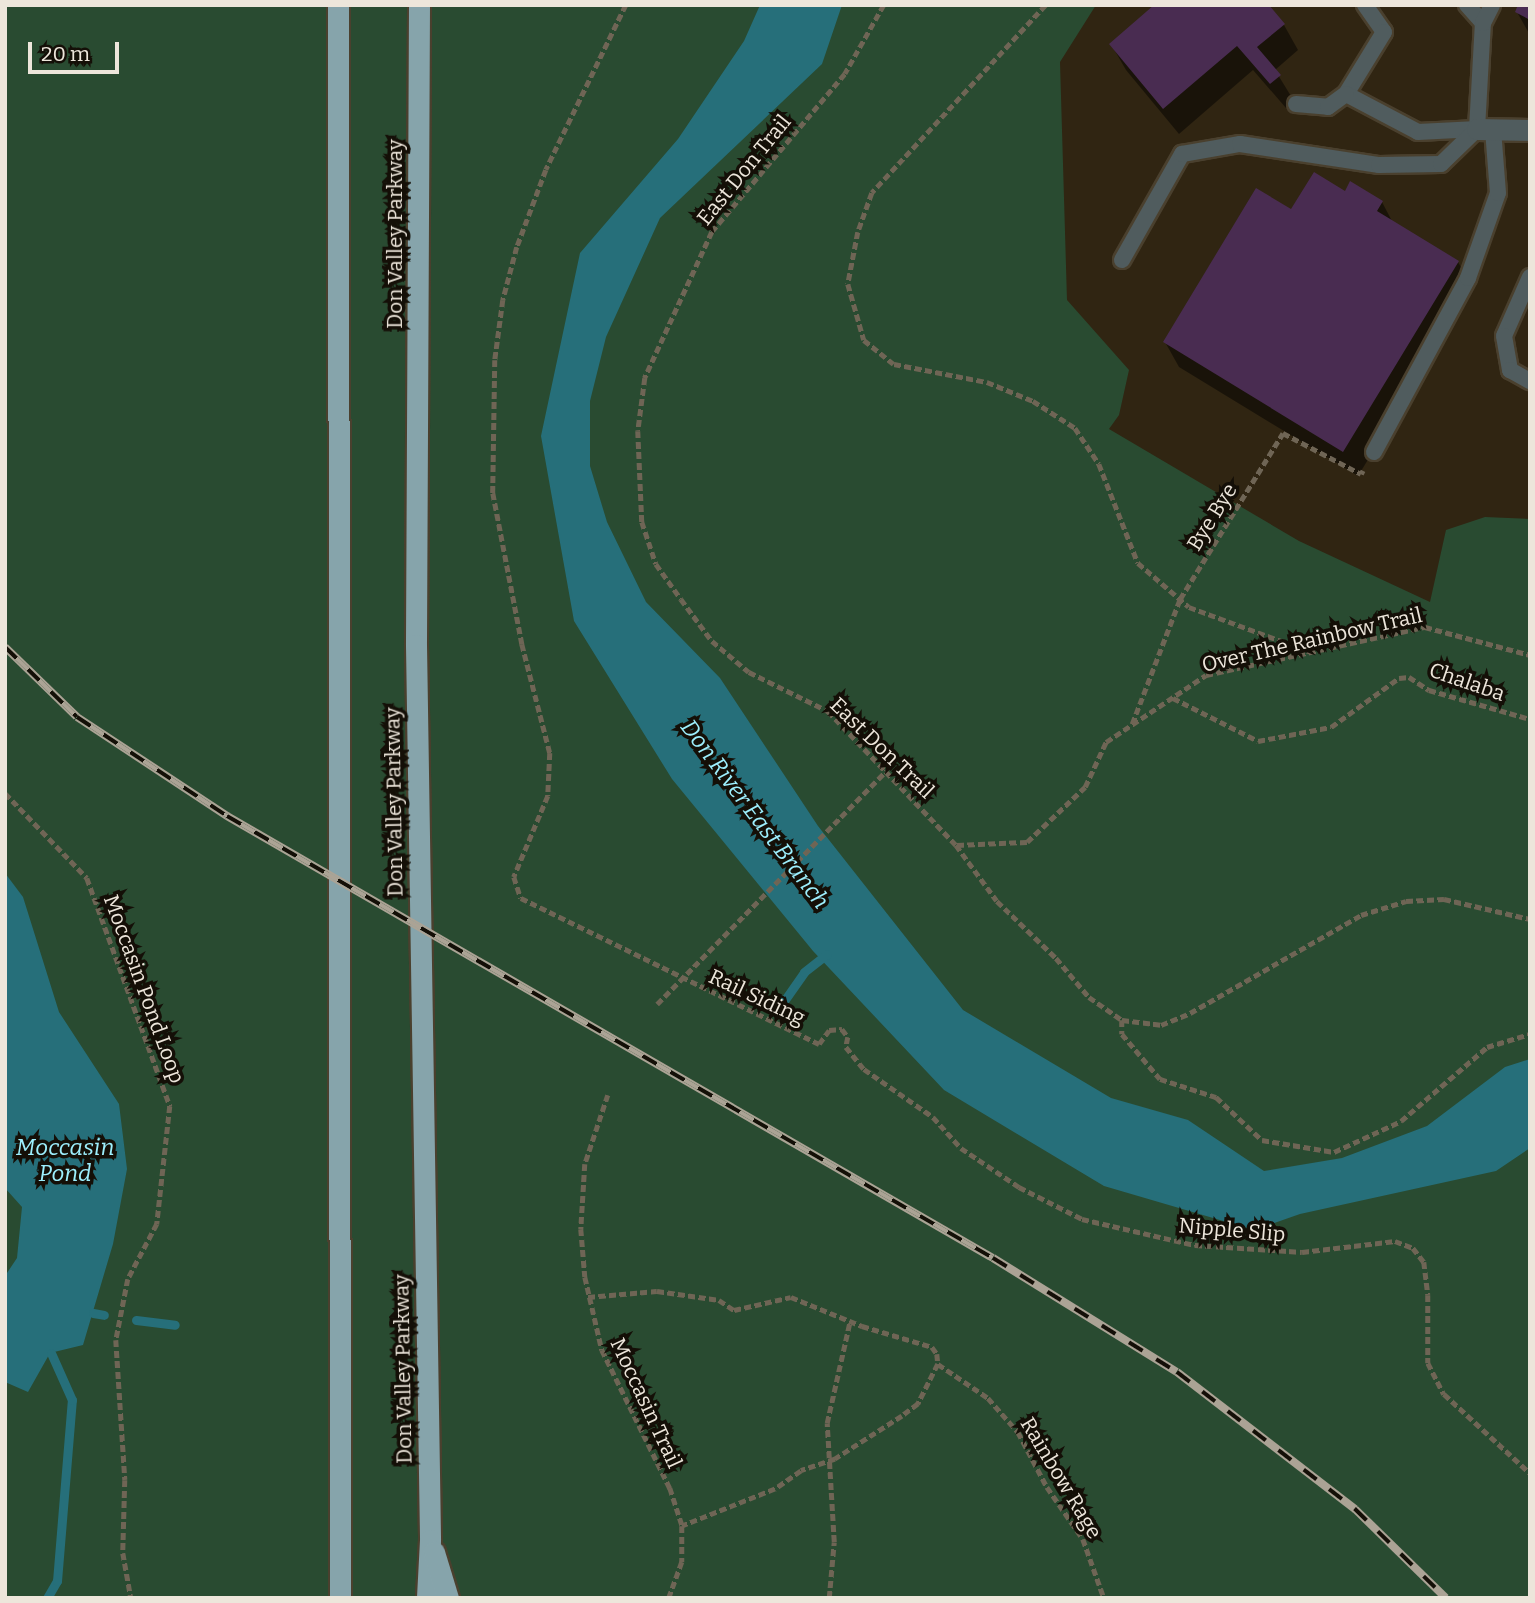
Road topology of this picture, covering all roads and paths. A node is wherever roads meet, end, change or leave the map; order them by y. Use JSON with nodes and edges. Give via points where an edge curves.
{"nodes":[{"id":1,"x":323,"y":5,"type":"edge"},
{"id":2,"x":338,"y":5,"type":"edge"},
{"id":3,"x":419,"y":5,"type":"edge"},
{"id":4,"x":626,"y":5,"type":"edge"},
{"id":5,"x":884,"y":5,"type":"edge"},
{"id":6,"x":1046,"y":5,"type":"edge"},
{"id":7,"x":1365,"y":5,"type":"edge"},
{"id":8,"x":1467,"y":5,"type":"edge"},
{"id":9,"x":1492,"y":5,"type":"edge"},
{"id":10,"x":1483,"y":23,"type":"junction"},
{"id":11,"x":338,"y":52,"type":"junction"},
{"id":12,"x":1346,"y":94,"type":"junction"},
{"id":13,"x":1296,"y":104,"type":"dead end"},
{"id":14,"x":1485,"y":129,"type":"junction"},
{"id":15,"x":1530,"y":131,"type":"edge"},
{"id":16,"x":1122,"y":260,"type":"dead end"},
{"id":17,"x":1530,"y":277,"type":"edge"},
{"id":18,"x":1530,"y":381,"type":"edge"},
{"id":19,"x":1374,"y":452,"type":"joint"},
{"id":20,"x":1180,"y":599,"type":"junction"},
{"id":21,"x":1311,"y":652,"type":"junction"},
{"id":22,"x":1530,"y":655,"type":"edge"},
{"id":23,"x":1172,"y":698,"type":"junction"},
{"id":24,"x":1530,"y":719,"type":"edge"},
{"id":25,"x":1131,"y":724,"type":"junction"},
{"id":26,"x":886,"y":771,"type":"junction"},
{"id":27,"x":5,"y":793,"type":"edge"},
{"id":28,"x":956,"y":845,"type":"junction"},
{"id":29,"x":1530,"y":919,"type":"edge"},
{"id":30,"x":681,"y":978,"type":"junction"},
{"id":31,"x":657,"y":1004,"type":"dead end"},
{"id":32,"x":1122,"y":1020,"type":"junction"},
{"id":33,"x":1530,"y":1034,"type":"edge"},
{"id":34,"x":819,"y":1044,"type":"joint"},
{"id":35,"x":608,"y":1095,"type":"dead end"},
{"id":36,"x":588,"y":1297,"type":"junction"},
{"id":37,"x":850,"y":1321,"type":"junction"},
{"id":38,"x":938,"y":1364,"type":"junction"},
{"id":39,"x":828,"y":1462,"type":"junction"},
{"id":40,"x":1530,"y":1473,"type":"edge"},
{"id":41,"x":682,"y":1526,"type":"junction"},
{"id":42,"x":430,"y":1540,"type":"junction"},
{"id":43,"x":131,"y":1598,"type":"edge"},
{"id":44,"x":341,"y":1598,"type":"edge"},
{"id":45,"x":426,"y":1598,"type":"edge"},
{"id":46,"x":448,"y":1598,"type":"edge"},
{"id":47,"x":669,"y":1598,"type":"edge"},
{"id":48,"x":829,"y":1598,"type":"edge"},
{"id":49,"x":1104,"y":1598,"type":"edge"}],
"edges":[{"from":1,"to":11,"type":"highway"},
{"from":2,"to":11,"type":"highway"},
{"from":3,"to":42,"type":"highway","name":"Don Valley Parkway","via":[[416,645]]},
{"from":4,"to":30,"type":"path","name":"Rail Siding","via":[[546,170],[517,247],[503,299],[495,360],[493,493],[522,645],[550,753],[548,796],[514,877],[522,898]]},
{"from":5,"to":26,"type":"path","name":"East Don Trail","via":[[845,74],[751,180],[712,232],[645,378],[638,485],[642,522],[656,564],[712,642],[749,672],[828,712]]},
{"from":6,"to":20,"type":"path","via":[[872,193],[858,232],[848,284],[864,340],[894,364],[987,382],[1033,401],[1075,428],[1100,464],[1138,563]]},
{"from":7,"to":12,"type":"lane","via":[[1384,32]]},
{"from":8,"to":10,"type":"lane"},
{"from":9,"to":10,"type":"lane"},
{"from":10,"to":14,"type":"lane"},
{"from":11,"to":44,"type":"highway"},
{"from":12,"to":13,"type":"lane","via":[[1328,107]]},
{"from":12,"to":14,"type":"lane","via":[[1418,132]]},
{"from":14,"to":15,"type":"street"},
{"from":14,"to":16,"type":"lane","via":[[1441,164],[1379,165],[1240,144],[1182,154]]},
{"from":14,"to":19,"type":"lane","via":[[1498,192],[1468,278]]},
{"from":17,"to":18,"type":"lane","via":[[1504,336],[1510,370]]},
{"from":19,"to":20,"type":"path","name":"Bye Bye","via":[[1361,474],[1283,433]]},
{"from":20,"to":21,"type":"path","via":[[1189,607]]},
{"from":20,"to":25,"type":"path","name":"Bye Bye"},
{"from":21,"to":22,"type":"path","name":"Over The Rainbow Trail","via":[[1425,627]]},
{"from":21,"to":23,"type":"path","name":"Over The Rainbow Trail","via":[[1206,675]]},
{"from":23,"to":24,"type":"path","name":"Chalaba","via":[[1258,741],[1331,727],[1399,678],[1409,677],[1429,690]]},
{"from":23,"to":25,"type":"path","name":"Over The Rainbow Trail"},
{"from":25,"to":28,"type":"path","name":"Over The Rainbow Trail","via":[[1105,741],[1085,787],[1027,842]]},
{"from":26,"to":28,"type":"path","name":"East Don Trail"},
{"from":26,"to":30,"type":"path"},
{"from":27,"to":43,"type":"path","name":"Moccasin Pond Loop","via":[[87,878],[170,1106],[157,1224],[128,1279],[116,1340],[125,1480],[123,1553]]},
{"from":28,"to":32,"type":"path","name":"East Don Trail","via":[[997,901],[1097,1004]]},
{"from":29,"to":32,"type":"path","name":"East Don Trail","via":[[1444,899],[1405,901],[1361,915],[1190,1013],[1161,1025]]},
{"from":30,"to":31,"type":"path"},
{"from":30,"to":34,"type":"path","name":"Rail Siding"},
{"from":32,"to":33,"type":"path","via":[[1122,1034],[1160,1079],[1216,1097],[1262,1140],[1335,1152],[1401,1121],[1488,1047]]},
{"from":34,"to":40,"type":"path","name":"Nipple Slip","via":[[829,1030],[842,1029],[848,1037],[846,1047],[864,1069],[933,1117],[961,1148],[1019,1187],[1082,1219],[1195,1245],[1302,1252],[1395,1241],[1413,1248],[1424,1262],[1427,1284],[1428,1363],[1444,1394]]},
{"from":35,"to":36,"type":"path","name":"Moccasin Trail","via":[[591,1136],[583,1187],[581,1229]]},
{"from":36,"to":37,"type":"path","via":[[657,1291],[719,1300],[734,1310],[790,1297]]},
{"from":36,"to":41,"type":"path","name":"Moccasin Trail","via":[[610,1371],[670,1488]]},
{"from":37,"to":38,"type":"path","name":"Rainbow Rage","via":[[932,1347]]},
{"from":37,"to":39,"type":"path","via":[[830,1399]]},
{"from":38,"to":39,"type":"path","via":[[918,1404]]},
{"from":38,"to":49,"type":"path","name":"Rainbow Rage","via":[[989,1398],[1018,1432],[1042,1479],[1083,1539]]},
{"from":39,"to":41,"type":"path","via":[[801,1471],[775,1489],[718,1515]]},
{"from":39,"to":48,"type":"path","via":[[834,1542]]},
{"from":41,"to":47,"type":"path","name":"Moccasin Trail","via":[[682,1562]]},
{"from":42,"to":45,"type":"highway","name":"Don Valley Parkway"},
{"from":42,"to":46,"type":"highway"}]}
